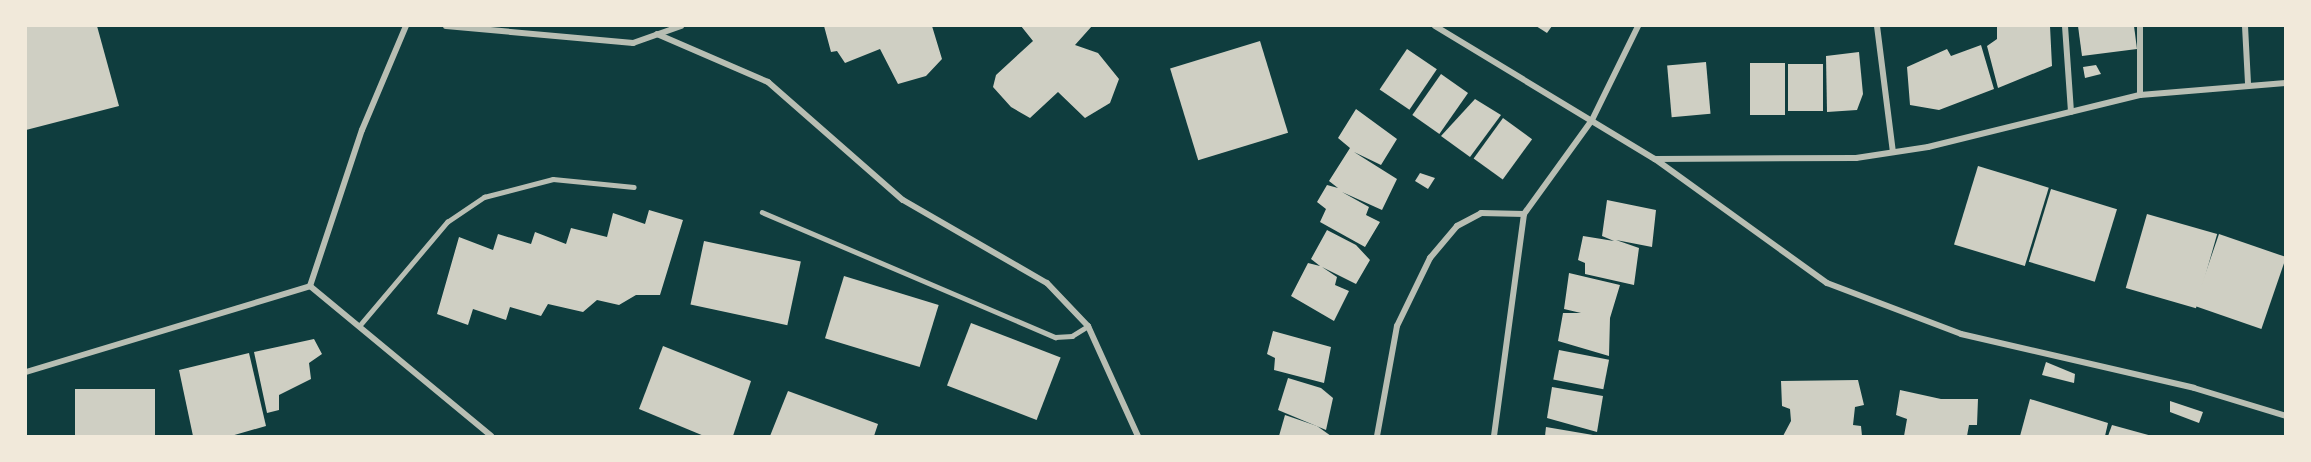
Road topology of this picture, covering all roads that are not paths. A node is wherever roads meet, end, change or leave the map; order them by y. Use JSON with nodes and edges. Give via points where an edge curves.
{"nodes":[{"id":1,"x":406,"y":26,"type":"edge"},
{"id":2,"x":446,"y":26,"type":"edge"},
{"id":3,"x":681,"y":26,"type":"edge"},
{"id":4,"x":1435,"y":26,"type":"edge"},
{"id":5,"x":1638,"y":26,"type":"edge"},
{"id":6,"x":1877,"y":26,"type":"edge"},
{"id":7,"x":2064,"y":26,"type":"edge"},
{"id":8,"x":2140,"y":26,"type":"edge"},
{"id":9,"x":2246,"y":26,"type":"edge"},
{"id":10,"x":657,"y":34,"type":"junction"},
{"id":11,"x":2286,"y":83,"type":"edge"},
{"id":12,"x":2248,"y":84,"type":"junction"},
{"id":13,"x":2140,"y":95,"type":"junction"},
{"id":14,"x":2071,"y":112,"type":"junction"},
{"id":15,"x":1592,"y":120,"type":"junction"},
{"id":16,"x":1893,"y":152,"type":"junction"},
{"id":17,"x":1655,"y":159,"type":"junction"},
{"id":18,"x":634,"y":187,"type":"dead end"},
{"id":19,"x":762,"y":212,"type":"dead end"},
{"id":20,"x":1524,"y":214,"type":"junction"},
{"id":21,"x":310,"y":286,"type":"junction"},
{"id":22,"x":360,"y":326,"type":"junction"},
{"id":23,"x":1088,"y":326,"type":"junction"},
{"id":24,"x":26,"y":372,"type":"edge"},
{"id":25,"x":2286,"y":416,"type":"edge"},
{"id":26,"x":491,"y":436,"type":"edge"},
{"id":27,"x":1138,"y":436,"type":"edge"},
{"id":28,"x":1377,"y":436,"type":"edge"},
{"id":29,"x":1494,"y":436,"type":"edge"}],
"edges":[{"from":1,"to":21,"type":"street","via":[[362,130]]},
{"from":2,"to":10,"type":"street","via":[[633,43]]},
{"from":3,"to":10,"type":"street"},
{"from":4,"to":15,"type":"street"},
{"from":5,"to":15,"type":"street"},
{"from":6,"to":16,"type":"street"},
{"from":7,"to":14,"type":"street"},
{"from":8,"to":13,"type":"street"},
{"from":9,"to":12,"type":"street"},
{"from":10,"to":23,"type":"street","via":[[768,82],[868,174],[903,200],[1047,283]]},
{"from":11,"to":12,"type":"street"},
{"from":12,"to":13,"type":"street"},
{"from":13,"to":14,"type":"street"},
{"from":14,"to":16,"type":"street"},
{"from":15,"to":17,"type":"street"},
{"from":15,"to":20,"type":"street"},
{"from":16,"to":17,"type":"street","via":[[1856,158]]},
{"from":17,"to":25,"type":"street","via":[[1827,283],[1961,334],[2194,388]]},
{"from":18,"to":22,"type":"lane","via":[[553,179],[484,197],[447,222]]},
{"from":19,"to":23,"type":"lane","via":[[1055,337],[1072,336]]},
{"from":20,"to":28,"type":"street","via":[[1481,213],[1457,226],[1430,258],[1397,326]]},
{"from":20,"to":29,"type":"street"},
{"from":21,"to":22,"type":"street"},
{"from":21,"to":24,"type":"street"},
{"from":22,"to":26,"type":"street"},
{"from":23,"to":27,"type":"street"}]}
